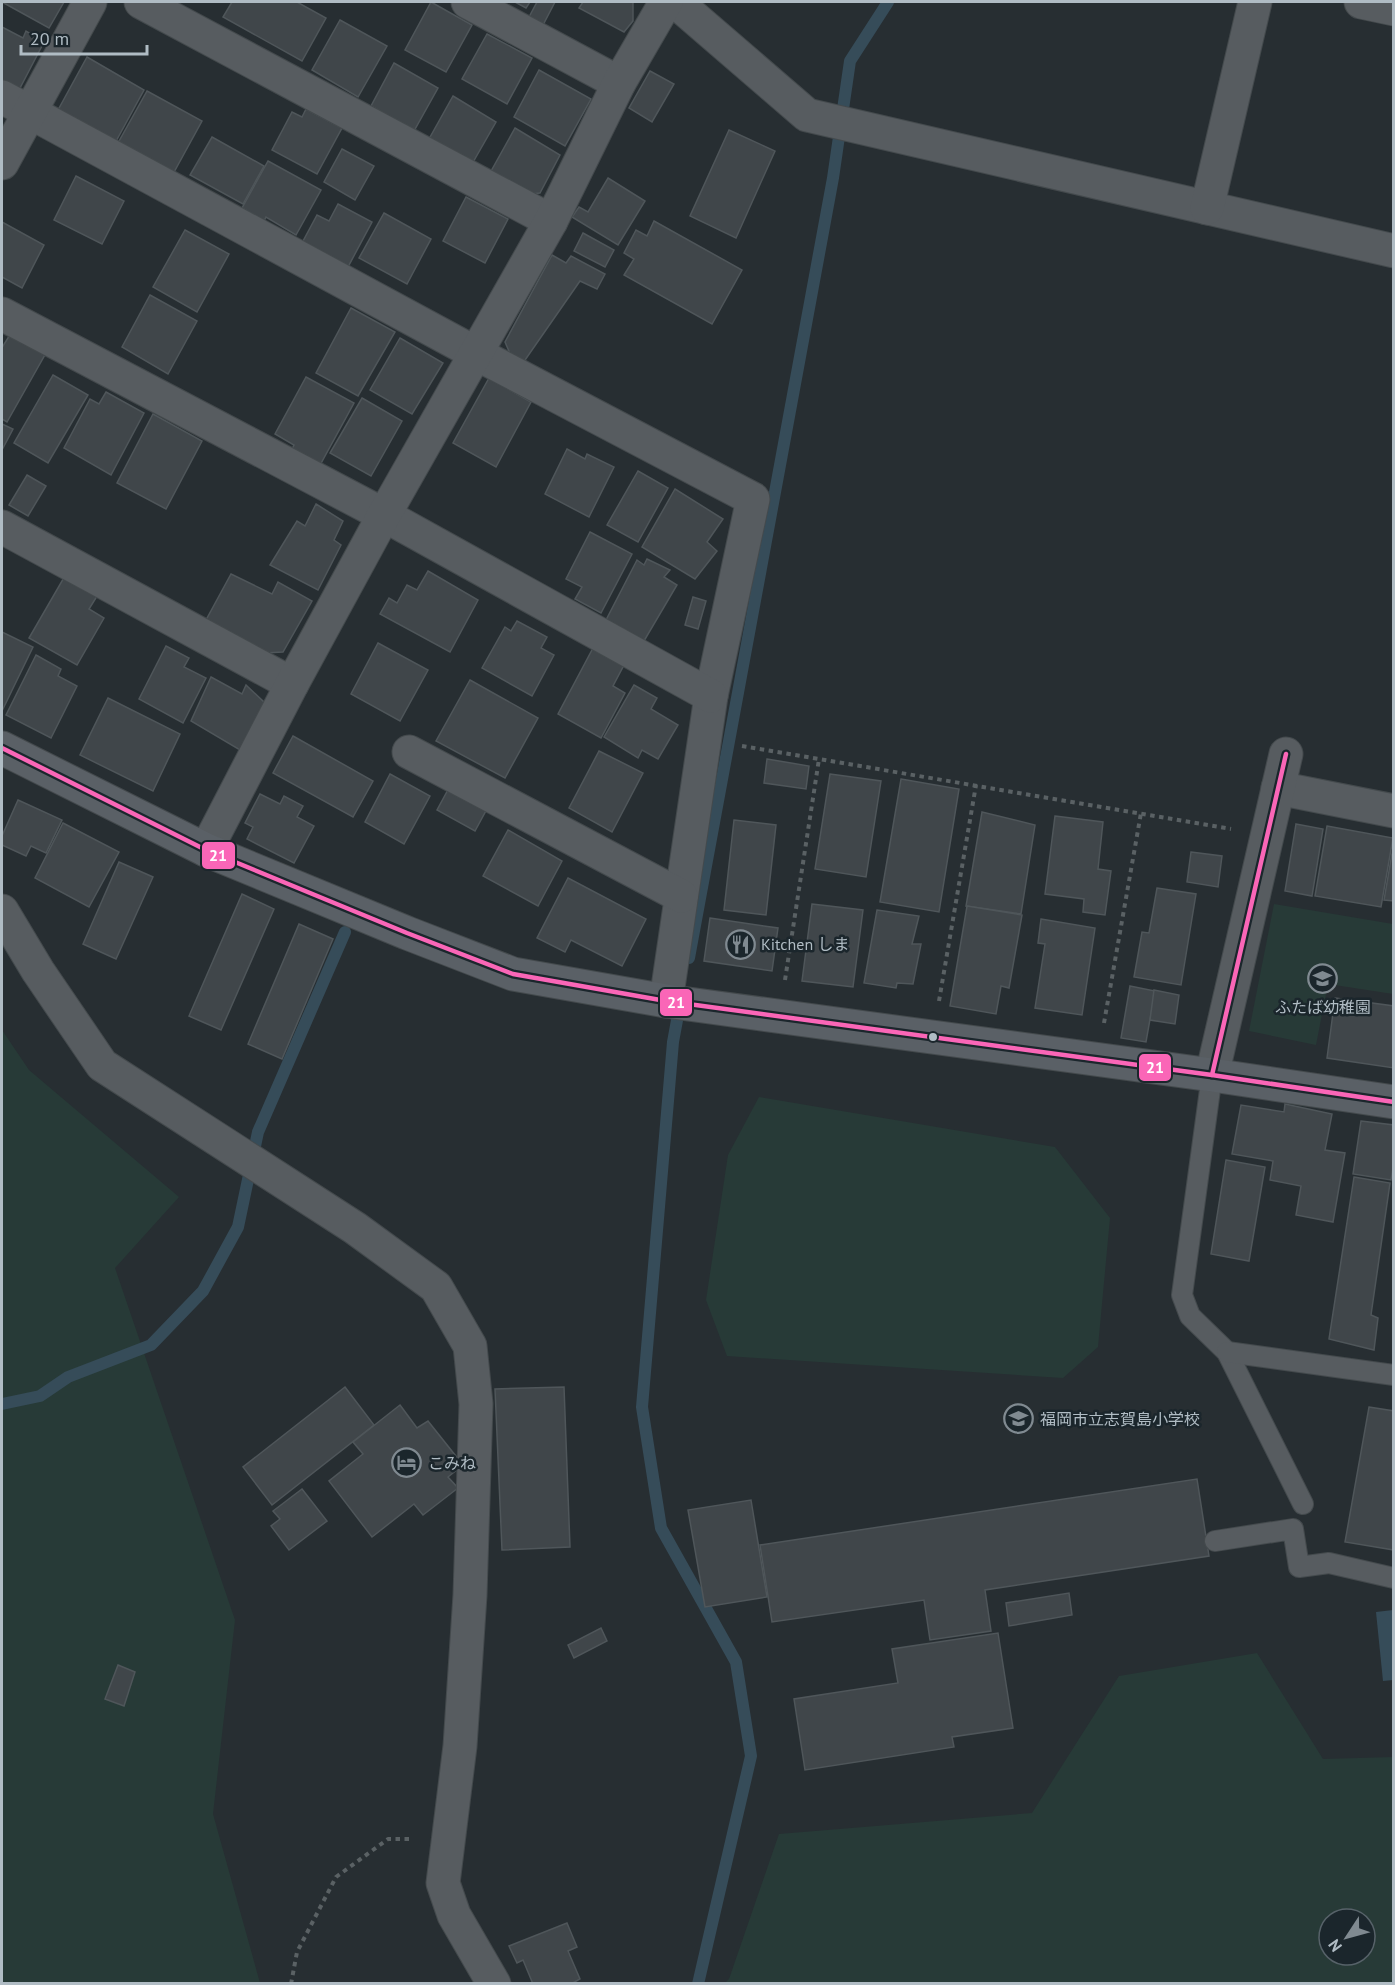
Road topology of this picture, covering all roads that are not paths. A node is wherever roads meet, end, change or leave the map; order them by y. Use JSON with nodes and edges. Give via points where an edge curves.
{"nodes":[{"id":1,"x":90,"y":2,"type":"edge"},
{"id":2,"x":141,"y":2,"type":"edge"},
{"id":3,"x":468,"y":2,"type":"edge"},
{"id":4,"x":666,"y":2,"type":"edge"},
{"id":5,"x":676,"y":2,"type":"edge"},
{"id":6,"x":1255,"y":2,"type":"edge"},
{"id":7,"x":1361,"y":2,"type":"edge"},
{"id":8,"x":1394,"y":9,"type":"edge"},
{"id":9,"x":619,"y":83,"type":"junction"},
{"id":10,"x":15,"y":105,"type":"edge"},
{"id":11,"x":2,"y":163,"type":"edge"},
{"id":12,"x":1207,"y":208,"type":"junction"},
{"id":13,"x":551,"y":221,"type":"junction"},
{"id":14,"x":1394,"y":251,"type":"edge"},
{"id":15,"x":2,"y":314,"type":"edge"},
{"id":16,"x":477,"y":354,"type":"junction"},
{"id":17,"x":384,"y":515,"type":"junction"},
{"id":18,"x":2,"y":527,"type":"edge"},
{"id":19,"x":292,"y":684,"type":"junction"},
{"id":20,"x":711,"y":696,"type":"junction"},
{"id":21,"x":2,"y":748,"type":"edge"},
{"id":22,"x":409,"y":752,"type":"dead end"},
{"id":23,"x":1286,"y":754,"type":"dead end"},
{"id":24,"x":1278,"y":788,"type":"junction"},
{"id":25,"x":1394,"y":811,"type":"edge"},
{"id":26,"x":206,"y":850,"type":"junction"},
{"id":27,"x":681,"y":896,"type":"junction"},
{"id":28,"x":2,"y":910,"type":"edge"},
{"id":29,"x":666,"y":1000,"type":"junction"},
{"id":30,"x":1212,"y":1075,"type":"junction"},
{"id":31,"x":1394,"y":1102,"type":"edge"},
{"id":32,"x":1227,"y":1352,"type":"junction"},
{"id":33,"x":1394,"y":1375,"type":"edge"},
{"id":34,"x":1303,"y":1504,"type":"dead end"},
{"id":35,"x":1215,"y":1540,"type":"dead end"},
{"id":36,"x":1394,"y":1578,"type":"edge"},
{"id":37,"x":494,"y":1983,"type":"edge"}],
"edges":[{"from":1,"to":10,"type":"street"},
{"from":2,"to":13,"type":"street"},
{"from":3,"to":9,"type":"street"},
{"from":4,"to":9,"type":"street"},
{"from":5,"to":12,"type":"street","via":[[807,114]]},
{"from":6,"to":12,"type":"street"},
{"from":7,"to":8,"type":"street"},
{"from":9,"to":13,"type":"street"},
{"from":10,"to":11,"type":"street"},
{"from":10,"to":16,"type":"street"},
{"from":12,"to":14,"type":"street"},
{"from":13,"to":16,"type":"street"},
{"from":15,"to":17,"type":"street"},
{"from":16,"to":17,"type":"street"},
{"from":16,"to":20,"type":"street","via":[[753,499]]},
{"from":17,"to":19,"type":"street"},
{"from":17,"to":20,"type":"street"},
{"from":18,"to":19,"type":"street"},
{"from":19,"to":26,"type":"street"},
{"from":20,"to":27,"type":"street"},
{"from":21,"to":26,"type":"main road"},
{"from":22,"to":27,"type":"street"},
{"from":23,"to":24,"type":"street"},
{"from":24,"to":25,"type":"street"},
{"from":24,"to":30,"type":"street"},
{"from":26,"to":29,"type":"main road","via":[[513,974]]},
{"from":27,"to":29,"type":"street"},
{"from":28,"to":37,"type":"street","via":[[102,1065],[355,1228],[436,1287],[470,1347],[477,1404],[470,1595],[460,1746],[443,1883],[454,1915]]},
{"from":29,"to":30,"type":"main road"},
{"from":30,"to":31,"type":"main road"},
{"from":30,"to":32,"type":"lane","via":[[1182,1295],[1190,1316]]},
{"from":32,"to":33,"type":"lane"},
{"from":32,"to":34,"type":"lane"},
{"from":35,"to":36,"type":"lane","via":[[1293,1529],[1299,1567],[1329,1563]]}]}
